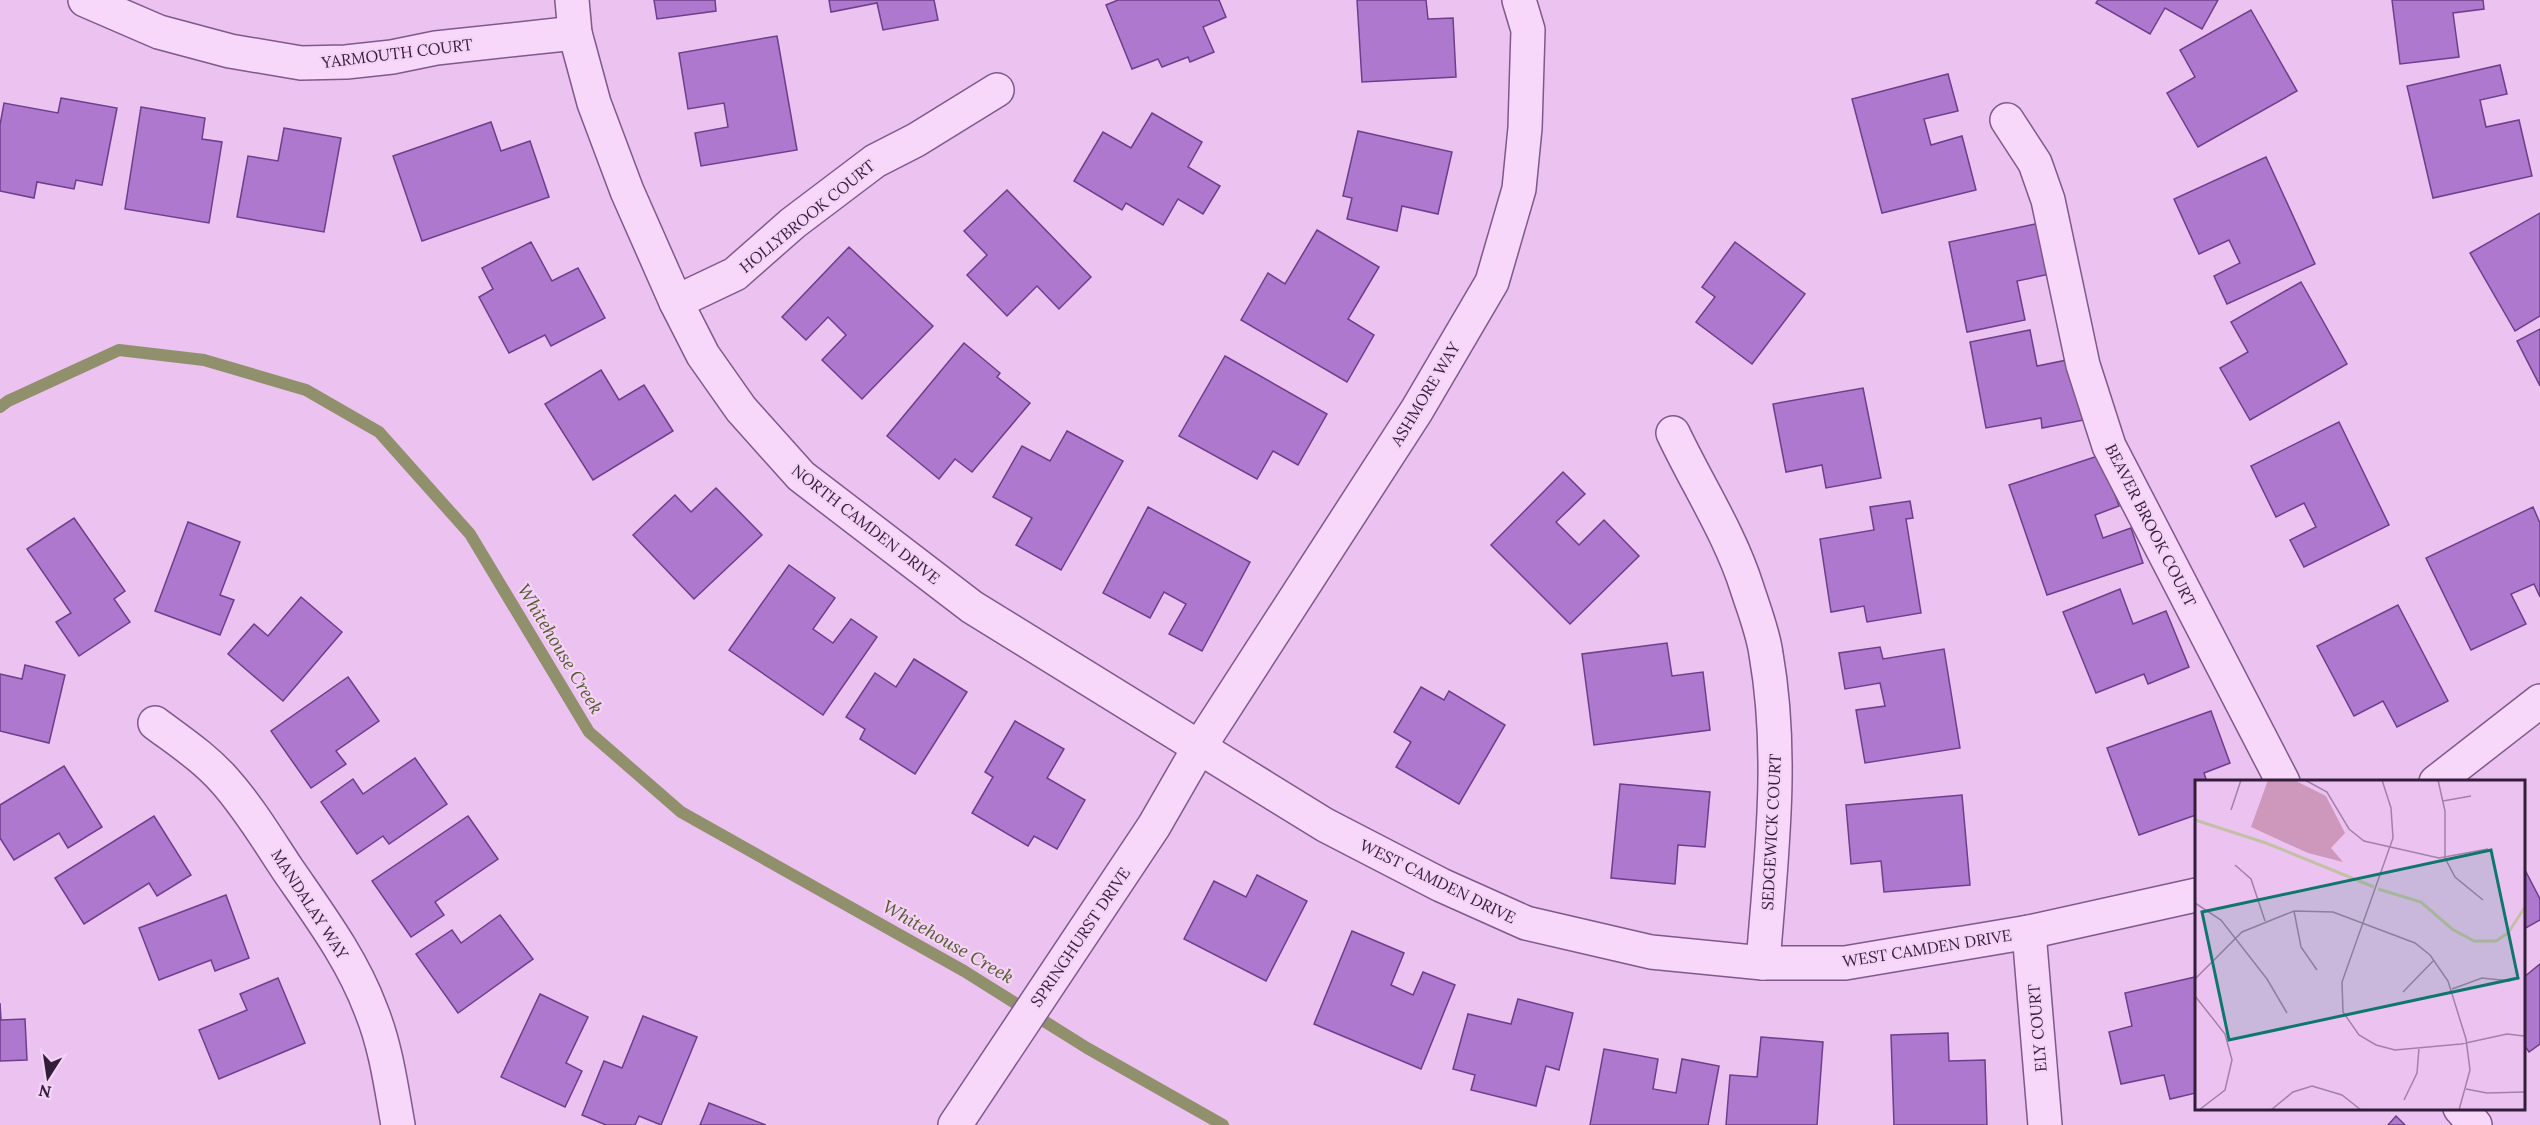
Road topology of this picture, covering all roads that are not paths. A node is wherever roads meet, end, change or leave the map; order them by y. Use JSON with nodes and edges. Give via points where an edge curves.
{"nodes":[{"id":1,"x":85,"y":0,"type":"edge"},
{"id":2,"x":572,"y":0,"type":"edge"},
{"id":3,"x":1519,"y":0,"type":"edge"},
{"id":4,"x":575,"y":33,"type":"junction"},
{"id":5,"x":997,"y":90,"type":"dead end"},
{"id":6,"x":2007,"y":120,"type":"dead end"},
{"id":7,"x":676,"y":302,"type":"junction"},
{"id":8,"x":1673,"y":433,"type":"dead end"},
{"id":9,"x":2540,"y":701,"type":"edge"},
{"id":10,"x":155,"y":723,"type":"dead end"},
{"id":11,"x":1200,"y":746,"type":"junction"},
{"id":12,"x":2282,"y":780,"type":"edge"},
{"id":13,"x":2439,"y":780,"type":"edge"},
{"id":14,"x":2195,"y":895,"type":"edge"},
{"id":15,"x":2029,"y":932,"type":"junction"},
{"id":16,"x":1763,"y":963,"type":"junction"},
{"id":17,"x":2462,"y":1110,"type":"edge"},
{"id":18,"x":398,"y":1125,"type":"edge"},
{"id":19,"x":955,"y":1125,"type":"edge"},
{"id":20,"x":2045,"y":1125,"type":"edge"},
{"id":21,"x":2475,"y":1125,"type":"edge"}],
"edges":[{"from":1,"to":4,"type":"street","name":"YARMOUTH COURT","via":[[159,32],[230,51],[301,63],[346,62]]},
{"from":2,"to":4,"type":"street","name":"NORTH CAMDEN DRIVE"},
{"from":3,"to":11,"type":"street","name":"ASHMORE WAY","via":[[1528,30],[1525,128],[1519,189],[1492,282],[1417,410]]},
{"from":4,"to":7,"type":"street","name":"NORTH CAMDEN DRIVE","via":[[594,103]]},
{"from":5,"to":7,"type":"street","name":"HOLLYBROOK COURT","via":[[875,161],[793,223],[735,274]]},
{"from":6,"to":12,"type":"street","name":"BEAVER BROOK COURT","via":[[2035,163],[2048,200],[2083,366],[2109,446]]},
{"from":7,"to":11,"type":"street","name":"NORTH CAMDEN DRIVE","via":[[703,355],[741,409],[801,476],[972,607]]},
{"from":8,"to":16,"type":"street","name":"SEDGEWICK COURT","via":[[1747,586],[1766,652],[1776,786]]},
{"from":9,"to":13,"type":"street"},
{"from":10,"to":18,"type":"street","name":"MANDALAY WAY","via":[[225,780],[332,934],[371,1010],[386,1054]]},
{"from":11,"to":16,"type":"street","name":"WEST CAMDEN DRIVE","via":[[1325,825],[1441,885],[1526,923],[1651,952]]},
{"from":11,"to":19,"type":"street","name":"SPRINGHURST DRIVE","via":[[1154,826]]},
{"from":14,"to":15,"type":"street","name":"WEST CAMDEN DRIVE"},
{"from":15,"to":16,"type":"street","name":"WEST CAMDEN DRIVE","via":[[1845,963]]},
{"from":15,"to":20,"type":"street","name":"ELY COURT"},
{"from":17,"to":21,"type":"street"}]}
